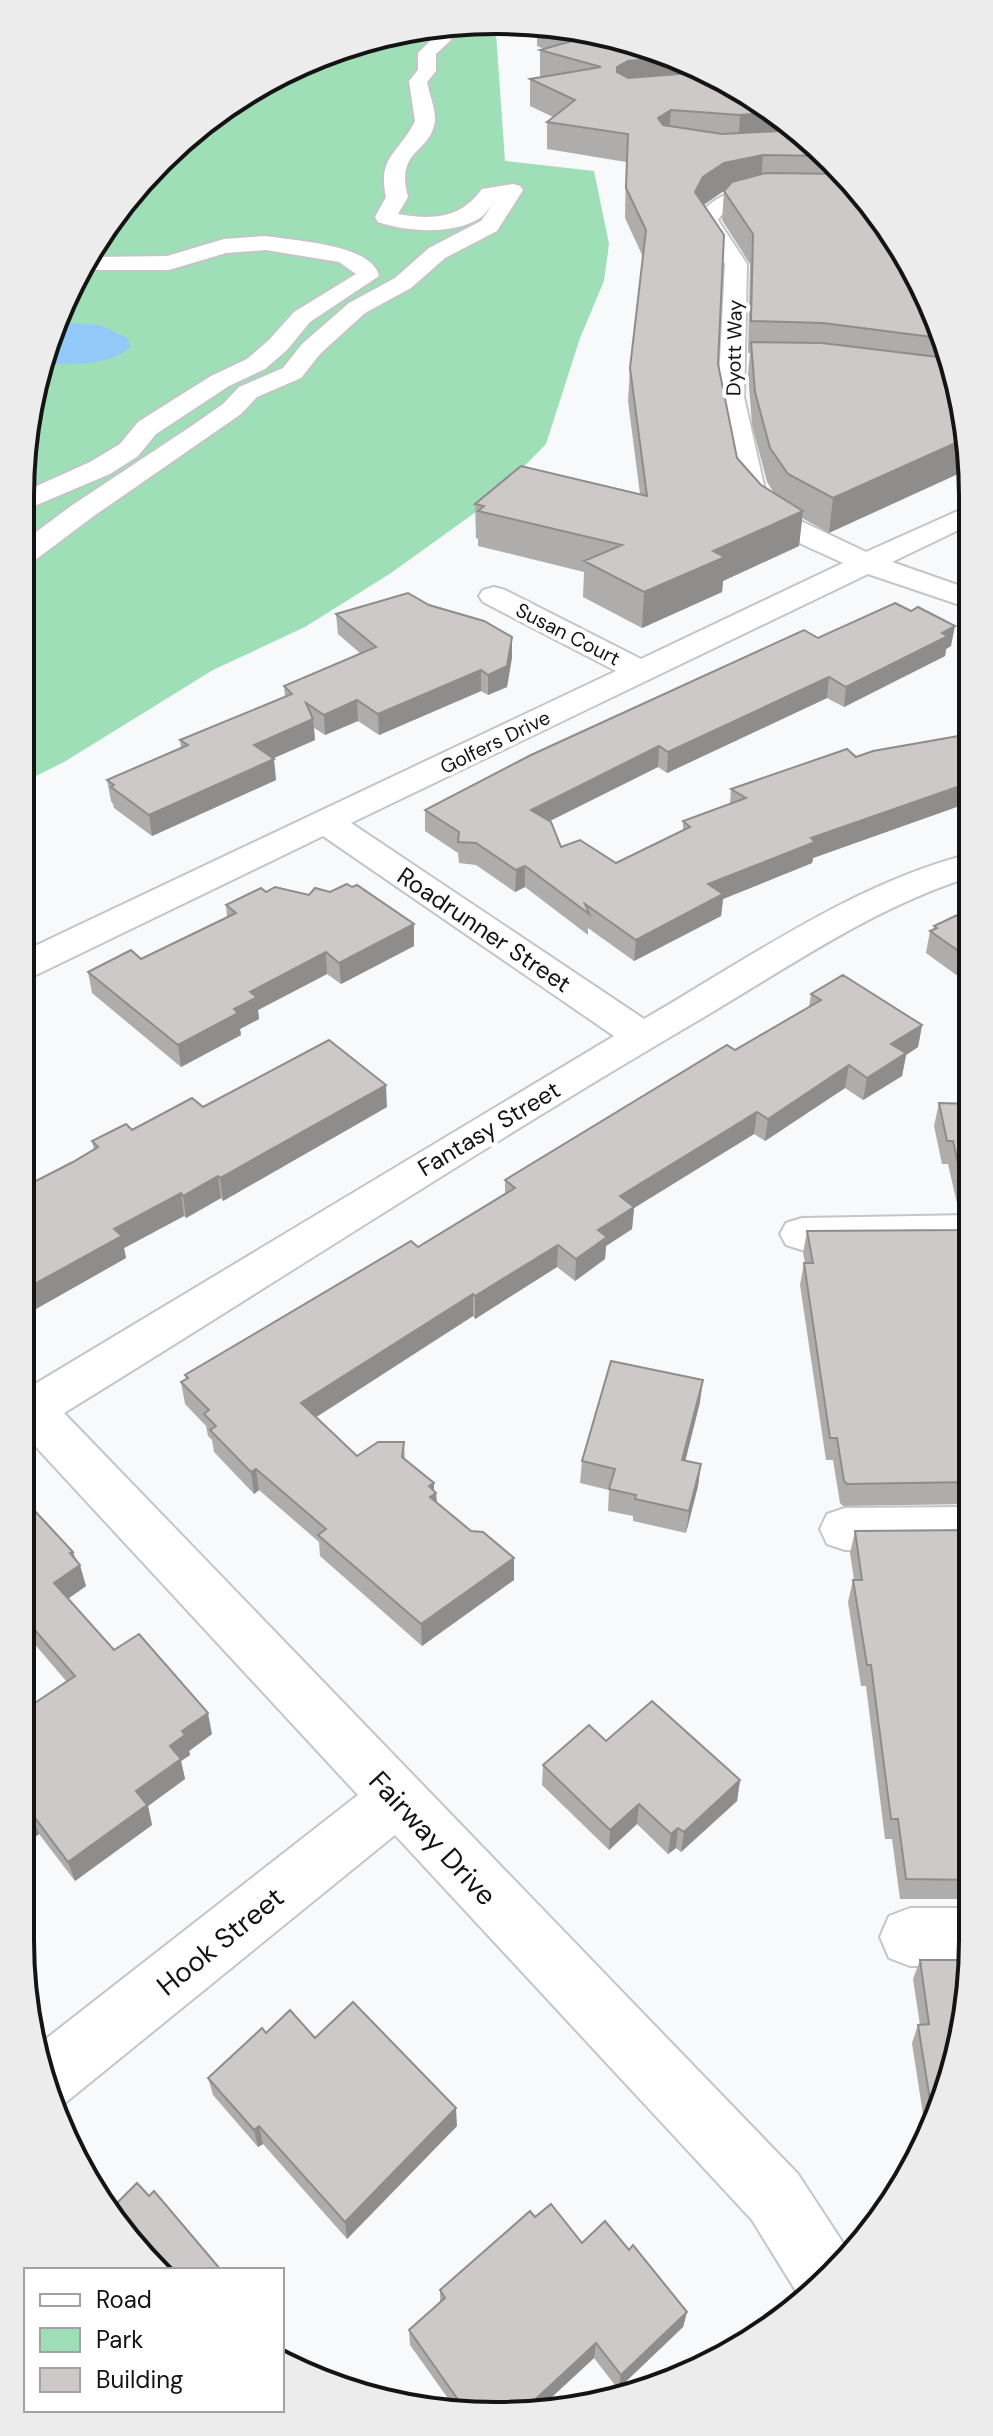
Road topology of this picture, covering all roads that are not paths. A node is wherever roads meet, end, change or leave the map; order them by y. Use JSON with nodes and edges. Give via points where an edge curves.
{"nodes":[{"id":1,"x":442,"y":37,"type":"edge"},
{"id":2,"x":803,"y":194,"type":"edge"},
{"id":3,"x":97,"y":264,"type":"edge"},
{"id":4,"x":731,"y":363,"type":"junction"},
{"id":5,"x":760,"y":364,"type":"edge"},
{"id":6,"x":34,"y":498,"type":"edge"},
{"id":7,"x":959,"y":519,"type":"edge"},
{"id":8,"x":34,"y":547,"type":"edge"},
{"id":9,"x":866,"y":563,"type":"junction"},
{"id":10,"x":494,"y":596,"type":"dead end"},
{"id":11,"x":959,"y":596,"type":"edge"},
{"id":12,"x":642,"y":672,"type":"junction"},
{"id":13,"x":327,"y":823,"type":"junction"},
{"id":14,"x":959,"y":868,"type":"edge"},
{"id":15,"x":34,"y":961,"type":"edge"},
{"id":16,"x":642,"y":1036,"type":"junction"},
{"id":17,"x":959,"y":1231,"type":"edge"},
{"id":18,"x":802,"y":1234,"type":"dead end"},
{"id":19,"x":34,"y":1408,"type":"edge"},
{"id":20,"x":34,"y":1422,"type":"edge"},
{"id":21,"x":959,"y":1528,"type":"edge"},
{"id":22,"x":845,"y":1529,"type":"dead end"},
{"id":23,"x":396,"y":1800,"type":"junction"},
{"id":24,"x":910,"y":1937,"type":"dead end"},
{"id":25,"x":959,"y":1937,"type":"edge"},
{"id":26,"x":54,"y":2072,"type":"edge"},
{"id":27,"x":821,"y":2269,"type":"edge"}],
"edges":[{"from":1,"to":8,"type":"street","via":[[427,53],[427,71],[418,81],[425,121],[395,164],[397,197],[386,217],[415,223],[460,218],[476,211],[489,193],[513,190],[495,222],[437,253],[403,283],[357,308],[292,373],[248,392],[199,433]]},
{"from":2,"to":4,"type":"street","name":"Dyott Way","via":[[729,198],[714,206],[707,220],[736,264]]},
{"from":3,"to":6,"type":"street","via":[[169,263],[224,246],[266,243],[346,256],[368,276],[302,317],[256,364],[147,428],[129,450]]},
{"from":4,"to":5,"type":"street"},
{"from":4,"to":9,"type":"street","name":"Dyott Way","via":[[731,397],[751,492],[774,519]]},
{"from":7,"to":9,"type":"street","name":"Golfers Drive"},
{"from":9,"to":11,"type":"street","name":"Dyott Way"},
{"from":9,"to":12,"type":"street","name":"Golfers Drive"},
{"from":10,"to":12,"type":"street","name":"Susan Court"},
{"from":12,"to":13,"type":"street","name":"Golfers Drive"},
{"from":13,"to":15,"type":"street","name":"Golfers Drive"},
{"from":13,"to":16,"type":"street","name":"Roadrunner Street"},
{"from":14,"to":16,"type":"street","name":"Fantasy Street","via":[[875,903]]},
{"from":16,"to":19,"type":"street","name":"Fantasy Street"},
{"from":17,"to":18,"type":"street"},
{"from":20,"to":23,"type":"street","name":"Fairway Drive"},
{"from":21,"to":22,"type":"street"},
{"from":23,"to":26,"type":"street","name":"Hook Street"},
{"from":23,"to":27,"type":"street","name":"Fairway Drive","via":[[775,2197]]},
{"from":24,"to":25,"type":"street"}]}
